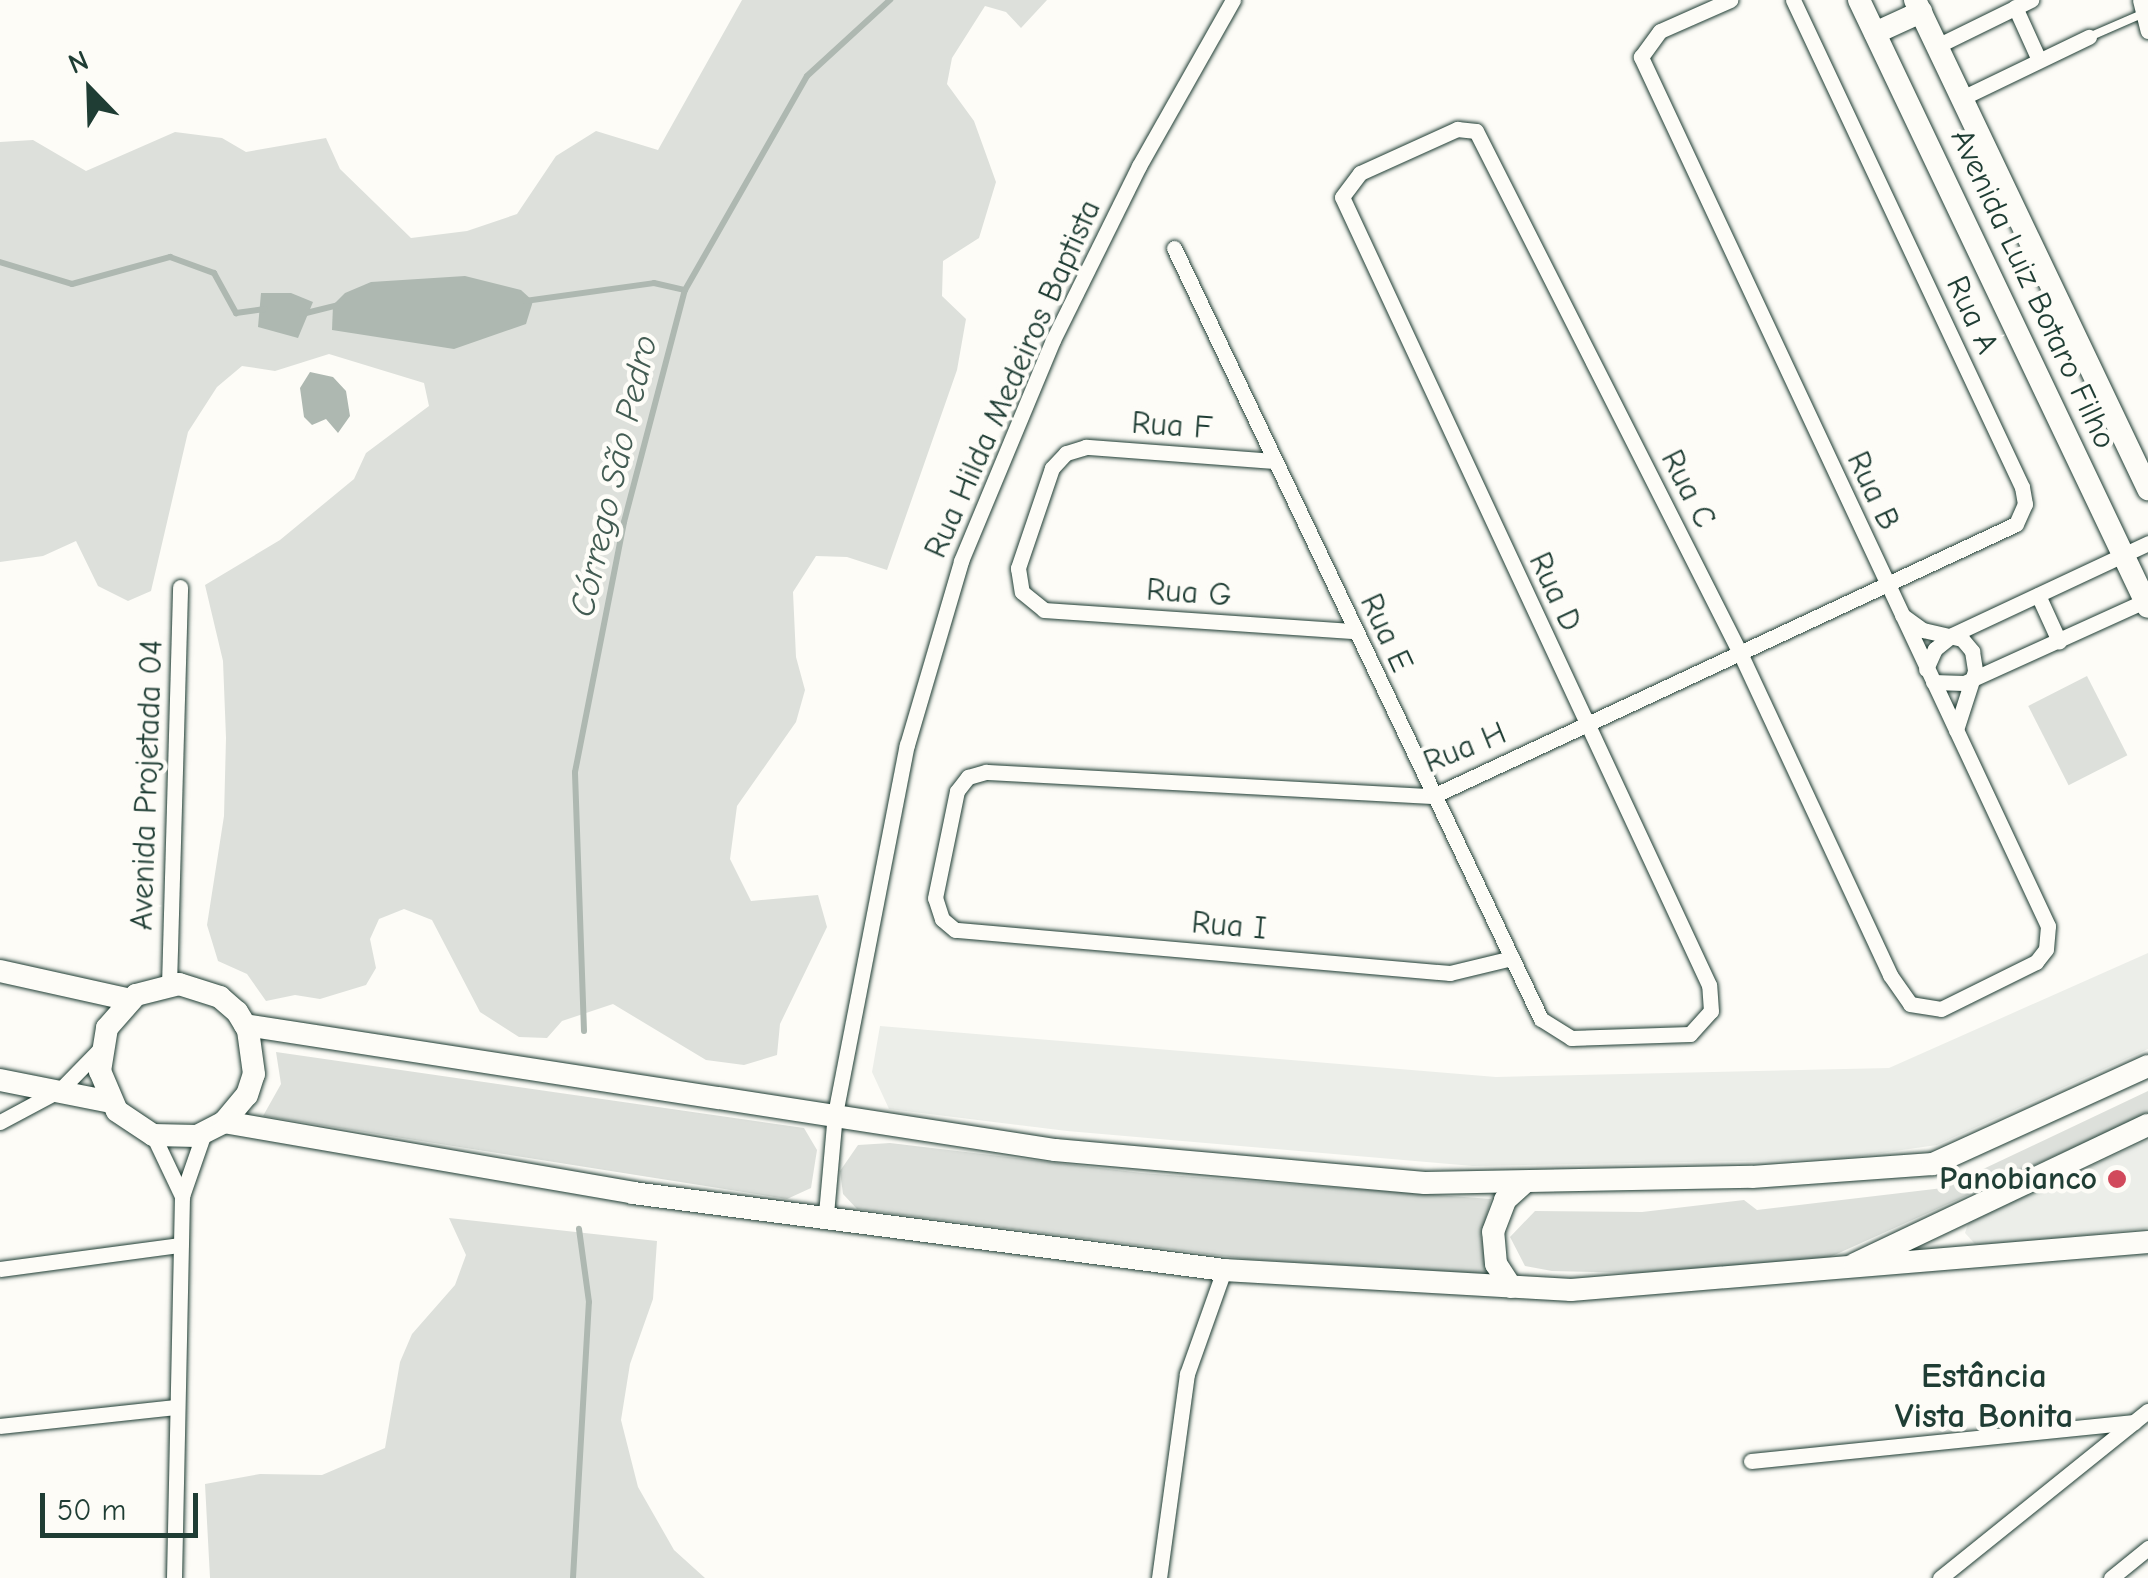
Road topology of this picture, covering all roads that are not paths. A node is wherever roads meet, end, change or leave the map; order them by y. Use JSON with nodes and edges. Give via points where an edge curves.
{"nodes":[{"id":1,"x":1233,"y":0,"type":"edge"},
{"id":2,"x":1730,"y":0,"type":"edge"},
{"id":3,"x":1793,"y":0,"type":"edge"},
{"id":4,"x":1859,"y":0,"type":"edge"},
{"id":5,"x":2031,"y":0,"type":"edge"},
{"id":6,"x":1918,"y":6,"type":"edge"},
{"id":7,"x":2015,"y":7,"type":"junction"},
{"id":8,"x":2141,"y":7,"type":"edge"},
{"id":9,"x":2148,"y":31,"type":"edge"},
{"id":10,"x":1875,"y":34,"type":"junction"},
{"id":11,"x":2089,"y":38,"type":"joint"},
{"id":12,"x":1937,"y":46,"type":"junction"},
{"id":13,"x":2039,"y":60,"type":"junction"},
{"id":14,"x":1962,"y":98,"type":"junction"},
{"id":15,"x":1342,"y":197,"type":"joint"},
{"id":16,"x":1174,"y":248,"type":"dead end"},
{"id":17,"x":1274,"y":461,"type":"junction"},
{"id":18,"x":2148,"y":489,"type":"edge"},
{"id":19,"x":2148,"y":543,"type":"edge"},
{"id":20,"x":2123,"y":555,"type":"junction"},
{"id":21,"x":180,"y":586,"type":"dead end"},
{"id":22,"x":1886,"y":586,"type":"junction"},
{"id":23,"x":2038,"y":595,"type":"junction"},
{"id":24,"x":1025,"y":596,"type":"joint"},
{"id":25,"x":2147,"y":604,"type":"edge"},
{"id":26,"x":1899,"y":612,"type":"junction"},
{"id":27,"x":1355,"y":632,"type":"junction"},
{"id":28,"x":1952,"y":636,"type":"junction"},
{"id":29,"x":2059,"y":641,"type":"junction"},
{"id":30,"x":1740,"y":653,"type":"junction"},
{"id":31,"x":1929,"y":676,"type":"junction"},
{"id":32,"x":1972,"y":680,"type":"junction"},
{"id":33,"x":1587,"y":725,"type":"junction"},
{"id":34,"x":1956,"y":730,"type":"junction"},
{"id":35,"x":1433,"y":796,"type":"junction"},
{"id":36,"x":942,"y":919,"type":"joint"},
{"id":37,"x":2046,"y":948,"type":"joint"},
{"id":38,"x":1512,"y":958,"type":"junction"},
{"id":39,"x":0,"y":971,"type":"edge"},
{"id":40,"x":169,"y":985,"type":"junction"},
{"id":41,"x":131,"y":1000,"type":"junction"},
{"id":42,"x":245,"y":1025,"type":"junction"},
{"id":43,"x":1558,"y":1034,"type":"joint"},
{"id":44,"x":100,"y":1049,"type":"junction"},
{"id":45,"x":2148,"y":1066,"type":"edge"},
{"id":46,"x":0,"y":1080,"type":"edge"},
{"id":47,"x":60,"y":1090,"type":"junction"},
{"id":48,"x":110,"y":1102,"type":"junction"},
{"id":49,"x":835,"y":1114,"type":"junction"},
{"id":50,"x":0,"y":1122,"type":"edge"},
{"id":51,"x":2148,"y":1124,"type":"edge"},
{"id":52,"x":214,"y":1127,"type":"junction"},
{"id":53,"x":153,"y":1135,"type":"junction"},
{"id":54,"x":1524,"y":1183,"type":"junction"},
{"id":55,"x":182,"y":1196,"type":"junction"},
{"id":56,"x":826,"y":1214,"type":"junction"},
{"id":57,"x":2148,"y":1242,"type":"edge"},
{"id":58,"x":180,"y":1245,"type":"junction"},
{"id":59,"x":0,"y":1269,"type":"edge"},
{"id":60,"x":1224,"y":1270,"type":"junction"},
{"id":61,"x":1838,"y":1272,"type":"junction"},
{"id":62,"x":1512,"y":1287,"type":"junction"},
{"id":63,"x":175,"y":1407,"type":"junction"},
{"id":64,"x":2148,"y":1412,"type":"edge"},
{"id":65,"x":2134,"y":1422,"type":"junction"},
{"id":66,"x":0,"y":1426,"type":"edge"},
{"id":67,"x":1752,"y":1462,"type":"dead end"},
{"id":68,"x":2148,"y":1548,"type":"edge"},
{"id":69,"x":174,"y":1578,"type":"edge"},
{"id":70,"x":1159,"y":1578,"type":"edge"},
{"id":71,"x":1940,"y":1578,"type":"edge"},
{"id":72,"x":2110,"y":1578,"type":"edge"}],
"edges":[{"from":1,"to":49,"type":"street","name":"Rua Hilda Medeiros Baptista","via":[[1139,166],[1053,340],[961,561],[907,745]]},
{"from":2,"to":22,"type":"street","name":"Rua B","via":[[1660,31],[1641,57]]},
{"from":3,"to":22,"type":"street","name":"Rua A","via":[[2025,498],[2012,528]]},
{"from":4,"to":10,"type":"main road","name":"Avenida Luiz Botaro Filho"},
{"from":5,"to":7,"type":"street"},
{"from":6,"to":10,"type":"main road"},
{"from":6,"to":12,"type":"main road","name":"Avenida Luiz Botaro Filho"},
{"from":7,"to":12,"type":"street"},
{"from":7,"to":13,"type":"street"},
{"from":8,"to":9,"type":"street"},
{"from":8,"to":11,"type":"lane"},
{"from":10,"to":20,"type":"main road","name":"Avenida Luiz Botaro Filho"},
{"from":11,"to":13,"type":"street"},
{"from":12,"to":14,"type":"main road","name":"Avenida Luiz Botaro Filho"},
{"from":13,"to":14,"type":"street"},
{"from":14,"to":18,"type":"main road","name":"Avenida Luiz Botaro Filho"},
{"from":15,"to":30,"type":"street","name":"Rua C","via":[[1360,173],[1457,129],[1476,131]]},
{"from":15,"to":33,"type":"street","name":"Rua D"},
{"from":16,"to":17,"type":"street","name":"Rua E"},
{"from":17,"to":24,"type":"street","name":"Rua F","via":[[1086,448],[1066,453],[1052,468],[1018,568]]},
{"from":17,"to":27,"type":"street","name":"Rua E"},
{"from":19,"to":20,"type":"street"},
{"from":20,"to":23,"type":"street"},
{"from":20,"to":25,"type":"main road","name":"Avenida Luiz Botaro Filho"},
{"from":21,"to":40,"type":"street","name":"Avenida Projetada 04"},
{"from":22,"to":26,"type":"street","name":"Rua B"},
{"from":22,"to":30,"type":"street","name":"Rua H"},
{"from":23,"to":28,"type":"street"},
{"from":23,"to":29,"type":"street"},
{"from":24,"to":27,"type":"street","name":"Rua G","via":[[1044,610]]},
{"from":25,"to":29,"type":"street"},
{"from":26,"to":28,"type":"street","via":[[1923,630]]},
{"from":26,"to":31,"type":"street","name":"Rua B"},
{"from":27,"to":35,"type":"street","name":"Rua E"},
{"from":28,"to":31,"type":"street","via":[[1935,649]]},
{"from":28,"to":32,"type":"street","via":[[1972,650]]},
{"from":29,"to":32,"type":"street"},
{"from":30,"to":33,"type":"street","name":"Rua H"},
{"from":30,"to":37,"type":"street","name":"Rua C","via":[[1902,997],[1920,1008],[1959,1000],[2030,965]]},
{"from":31,"to":32,"type":"street"},
{"from":31,"to":34,"type":"street","name":"Rua B"},
{"from":32,"to":34,"type":"street"},
{"from":33,"to":35,"type":"street","name":"Rua H"},
{"from":33,"to":43,"type":"street","name":"Rua D","via":[[1704,973],[1712,1011],[1696,1031],[1680,1037]]},
{"from":34,"to":37,"type":"street","name":"Rua B","via":[[2048,926]]},
{"from":35,"to":36,"type":"street","name":"Rua H","via":[[968,776],[956,791],[936,898]]},
{"from":35,"to":38,"type":"street","name":"Rua E"},
{"from":36,"to":38,"type":"street","name":"Rua I","via":[[955,930],[1450,972]]},
{"from":38,"to":43,"type":"street","name":"Rua E","via":[[1542,1019]]},
{"from":39,"to":41,"type":"main road"},
{"from":40,"to":41,"type":"main road"},
{"from":40,"to":42,"type":"main road","via":[[220,997]]},
{"from":41,"to":44,"type":"main road","via":[[107,1028]]},
{"from":42,"to":49,"type":"main road"},
{"from":42,"to":52,"type":"main road","via":[[254,1074],[247,1095]]},
{"from":44,"to":47,"type":"street"},
{"from":44,"to":48,"type":"main road"},
{"from":45,"to":54,"type":"main road","via":[[1933,1164]]},
{"from":46,"to":47,"type":"main road"},
{"from":47,"to":48,"type":"main road"},
{"from":47,"to":50,"type":"street"},
{"from":48,"to":53,"type":"main road"},
{"from":49,"to":54,"type":"main road","via":[[1056,1150],[1425,1183]]},
{"from":49,"to":56,"type":"street","name":"Rua Hilda Medeiros Baptista"},
{"from":51,"to":61,"type":"main road"},
{"from":52,"to":53,"type":"main road"},
{"from":52,"to":55,"type":"street"},
{"from":52,"to":56,"type":"main road","via":[[633,1192]]},
{"from":53,"to":55,"type":"street"},
{"from":54,"to":62,"type":"main road","via":[[1505,1200],[1493,1232],[1496,1264]]},
{"from":55,"to":58,"type":"street"},
{"from":56,"to":60,"type":"main road"},
{"from":57,"to":61,"type":"main road"},
{"from":58,"to":59,"type":"street"},
{"from":58,"to":63,"type":"street"},
{"from":60,"to":62,"type":"main road"},
{"from":60,"to":70,"type":"street","via":[[1186,1374]]},
{"from":61,"to":62,"type":"main road","via":[[1572,1290]]},
{"from":63,"to":66,"type":"street"},
{"from":63,"to":69,"type":"street"},
{"from":64,"to":65,"type":"street"},
{"from":65,"to":67,"type":"street"},
{"from":65,"to":71,"type":"street"},
{"from":68,"to":72,"type":"street"}]}
